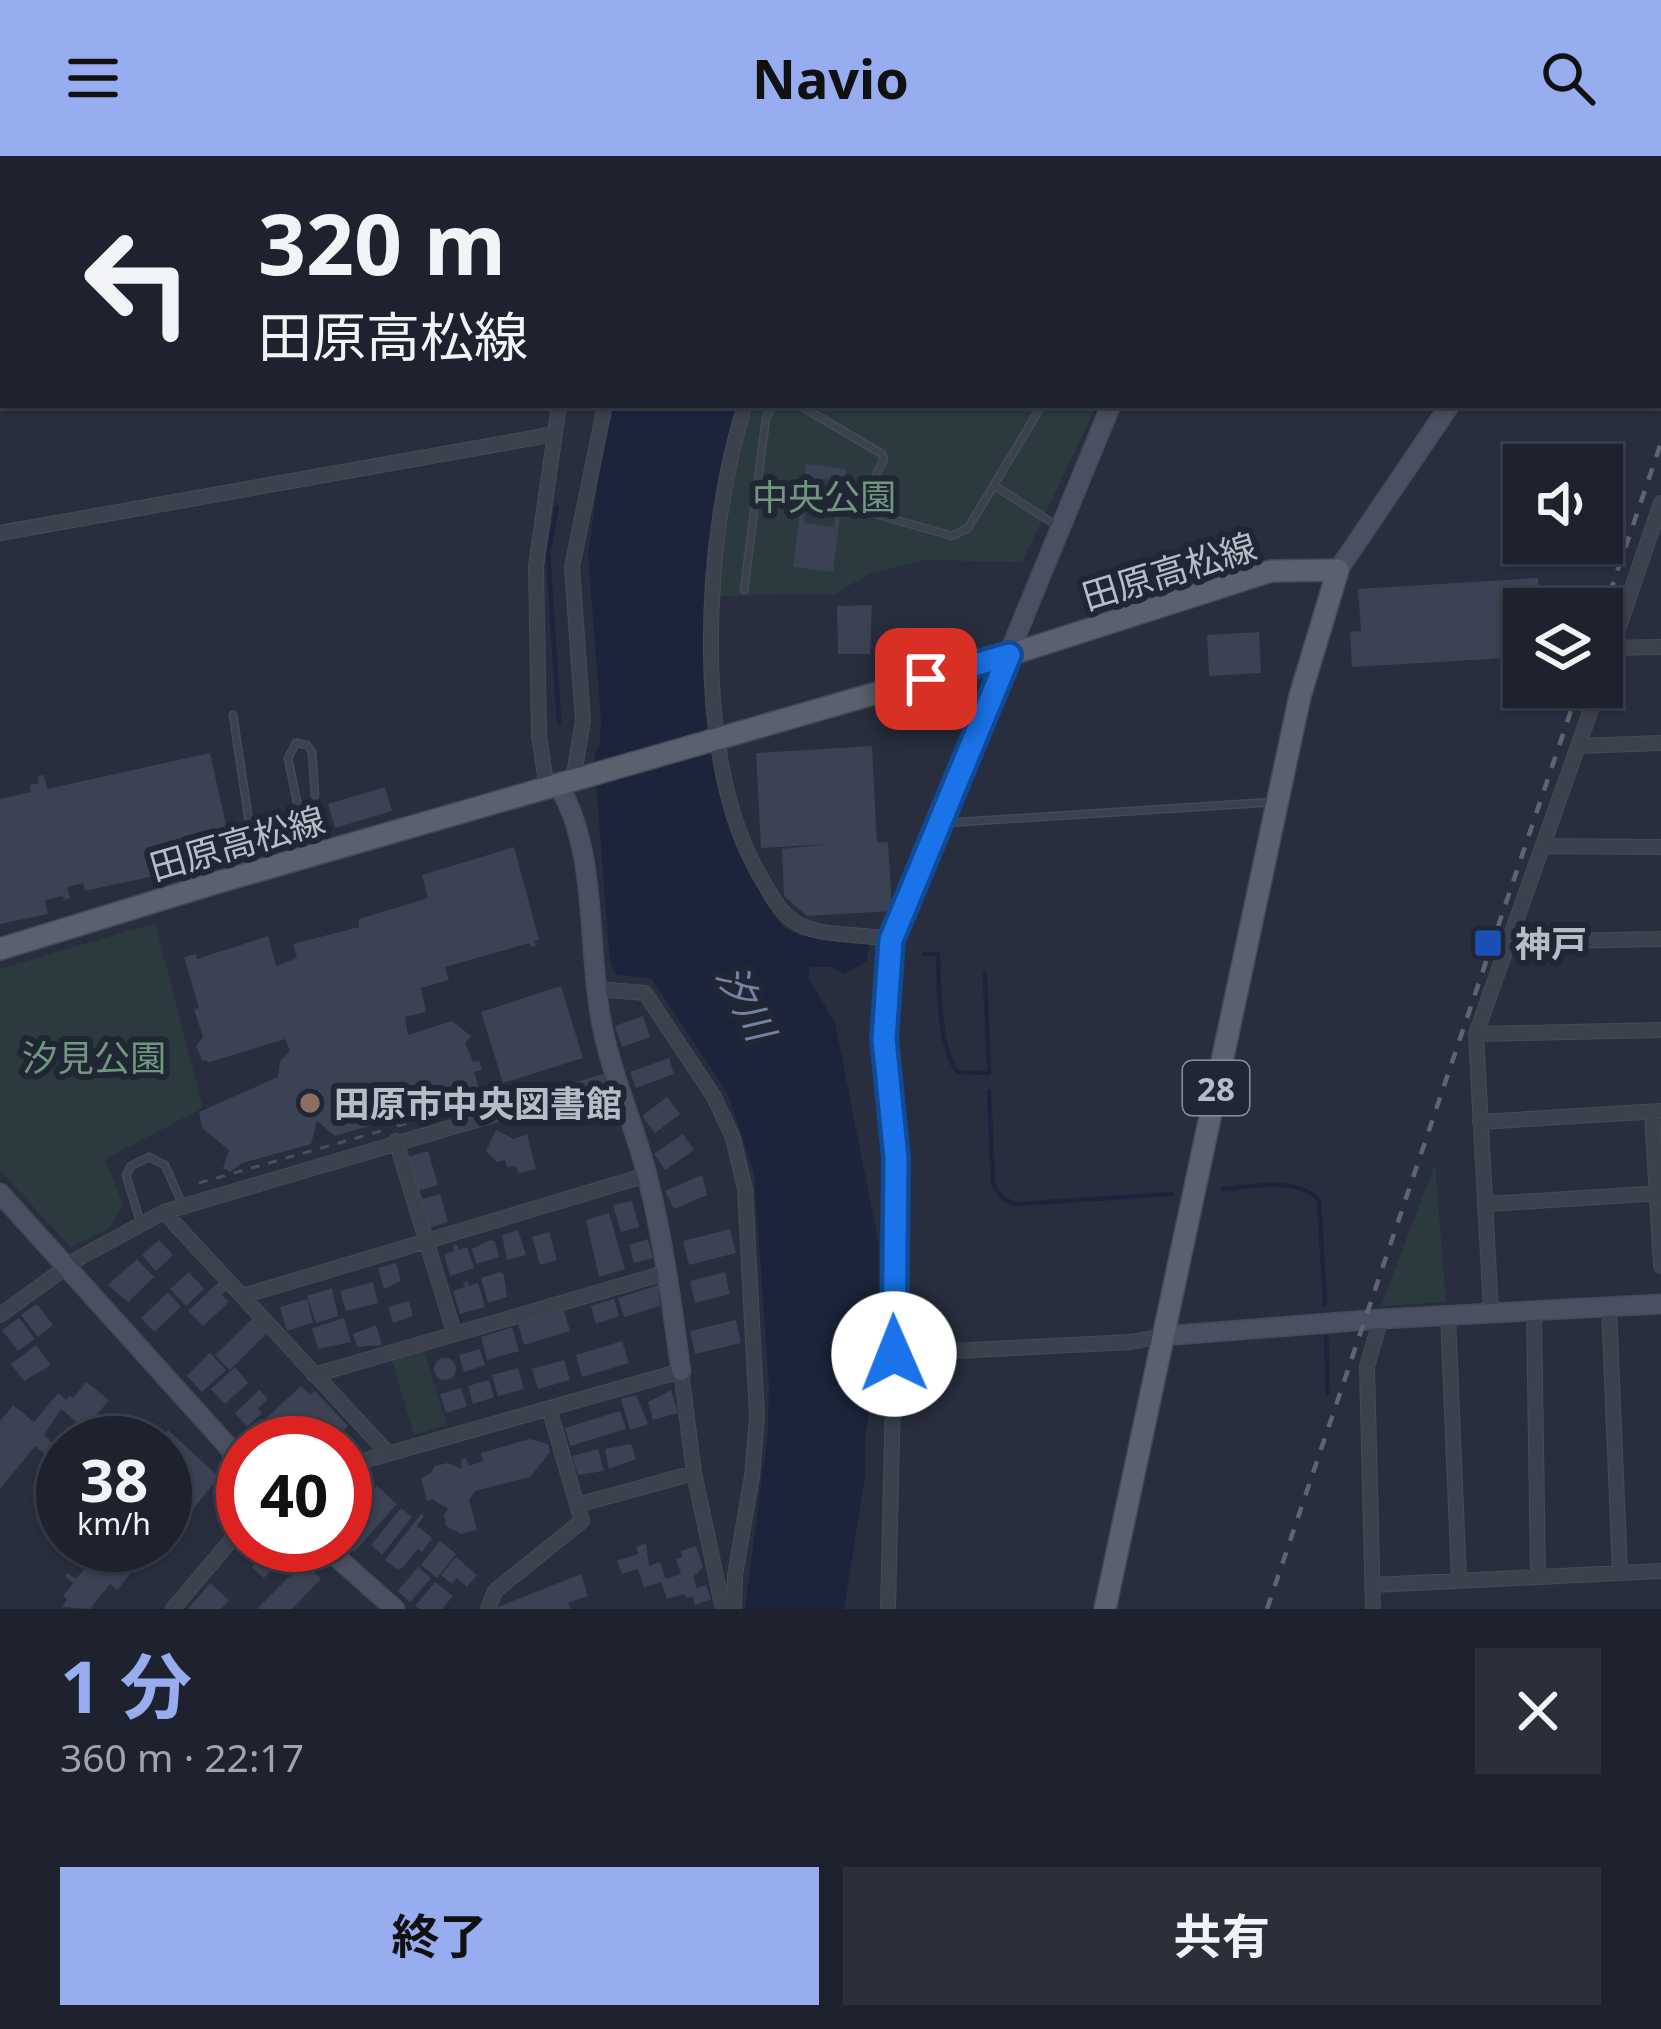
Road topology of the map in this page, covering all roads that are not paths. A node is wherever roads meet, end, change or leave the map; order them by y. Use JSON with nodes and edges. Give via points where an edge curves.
{"nodes":[{"id":1,"x":559,"y":408,"type":"edge"},
{"id":2,"x":604,"y":408,"type":"edge"},
{"id":3,"x":744,"y":408,"type":"edge"},
{"id":4,"x":771,"y":408,"type":"edge"},
{"id":5,"x":804,"y":408,"type":"edge"},
{"id":6,"x":1040,"y":408,"type":"edge"},
{"id":7,"x":1110,"y":408,"type":"edge"},
{"id":8,"x":1448,"y":408,"type":"edge"},
{"id":9,"x":555,"y":434,"type":"junction"},
{"id":10,"x":995,"y":486,"type":"junction"},
{"id":11,"x":1661,"y":503,"type":"edge"},
{"id":12,"x":1060,"y":528,"type":"junction"},
{"id":13,"x":0,"y":533,"type":"edge"},
{"id":14,"x":1338,"y":570,"type":"junction"},
{"id":15,"x":744,"y":590,"type":"dead end"},
{"id":16,"x":1623,"y":615,"type":"edge"},
{"id":17,"x":1661,"y":647,"type":"edge"},
{"id":18,"x":1623,"y":648,"type":"edge"},
{"id":19,"x":1009,"y":655,"type":"junction"},
{"id":20,"x":1591,"y":708,"type":"edge"},
{"id":21,"x":232,"y":715,"type":"dead end"},
{"id":22,"x":715,"y":740,"type":"junction"},
{"id":23,"x":1661,"y":743,"type":"edge"},
{"id":24,"x":1578,"y":746,"type":"junction"},
{"id":25,"x":565,"y":783,"type":"junction"},
{"id":26,"x":315,"y":794,"type":"dead end"},
{"id":27,"x":1277,"y":802,"type":"junction"},
{"id":28,"x":938,"y":824,"type":"junction"},
{"id":29,"x":1543,"y":846,"type":"junction"},
{"id":30,"x":1661,"y":847,"type":"edge"},
{"id":31,"x":308,"y":856,"type":"junction"},
{"id":32,"x":256,"y":871,"type":"junction"},
{"id":33,"x":1661,"y":939,"type":"edge"},
{"id":34,"x":891,"y":940,"type":"junction"},
{"id":35,"x":1509,"y":942,"type":"junction"},
{"id":36,"x":0,"y":949,"type":"edge"},
{"id":37,"x":598,"y":989,"type":"junction"},
{"id":38,"x":1661,"y":1030,"type":"edge"},
{"id":39,"x":1476,"y":1034,"type":"junction"},
{"id":40,"x":616,"y":1079,"type":"junction"},
{"id":41,"x":1657,"y":1112,"type":"edge"},
{"id":42,"x":1480,"y":1122,"type":"junction"},
{"id":43,"x":396,"y":1141,"type":"junction"},
{"id":44,"x":647,"y":1175,"type":"junction"},
{"id":45,"x":0,"y":1193,"type":"edge"},
{"id":46,"x":1659,"y":1193,"type":"edge"},
{"id":47,"x":1487,"y":1204,"type":"junction"},
{"id":48,"x":183,"y":1206,"type":"junction"},
{"id":49,"x":164,"y":1211,"type":"junction"},
{"id":50,"x":141,"y":1224,"type":"junction"},
{"id":51,"x":426,"y":1240,"type":"junction"},
{"id":52,"x":1661,"y":1266,"type":"edge"},
{"id":53,"x":66,"y":1267,"type":"junction"},
{"id":54,"x":668,"y":1272,"type":"junction"},
{"id":55,"x":243,"y":1295,"type":"junction"},
{"id":56,"x":1661,"y":1304,"type":"edge"},
{"id":57,"x":1609,"y":1307,"type":"junction"},
{"id":58,"x":1534,"y":1311,"type":"junction"},
{"id":59,"x":1490,"y":1312,"type":"junction"},
{"id":60,"x":0,"y":1315,"type":"edge"},
{"id":61,"x":1448,"y":1315,"type":"junction"},
{"id":62,"x":1381,"y":1318,"type":"junction"},
{"id":63,"x":454,"y":1332,"type":"junction"},
{"id":64,"x":1163,"y":1336,"type":"junction"},
{"id":65,"x":894,"y":1354,"type":"junction"},
{"id":66,"x":681,"y":1371,"type":"junction"},
{"id":67,"x":314,"y":1375,"type":"junction"},
{"id":68,"x":549,"y":1408,"type":"junction"},
{"id":69,"x":216,"y":1432,"type":"edge"},
{"id":70,"x":387,"y":1452,"type":"junction"},
{"id":71,"x":372,"y":1457,"type":"edge"},
{"id":72,"x":694,"y":1473,"type":"junction"},
{"id":73,"x":577,"y":1505,"type":"junction"},
{"id":74,"x":216,"y":1558,"type":"edge"},
{"id":75,"x":1661,"y":1571,"type":"edge"},
{"id":76,"x":353,"y":1572,"type":"edge"},
{"id":77,"x":1620,"y":1573,"type":"junction"},
{"id":78,"x":1538,"y":1577,"type":"junction"},
{"id":79,"x":1459,"y":1580,"type":"junction"},
{"id":80,"x":1373,"y":1585,"type":"junction"},
{"id":81,"x":173,"y":1609,"type":"edge"},
{"id":82,"x":395,"y":1609,"type":"edge"},
{"id":83,"x":488,"y":1609,"type":"edge"},
{"id":84,"x":723,"y":1609,"type":"edge"},
{"id":85,"x":734,"y":1609,"type":"edge"},
{"id":86,"x":887,"y":1609,"type":"edge"},
{"id":87,"x":1105,"y":1609,"type":"edge"},
{"id":88,"x":1373,"y":1609,"type":"edge"}],
"edges":[{"from":1,"to":9,"type":"street"},
{"from":2,"to":25,"type":"street","via":[[572,567],[584,722]]},
{"from":3,"to":22,"type":"street","via":[[715,568]]},
{"from":4,"to":15,"type":"lane"},
{"from":5,"to":10,"type":"lane","via":[[882,454],[870,494],[879,514],[959,535]]},
{"from":6,"to":10,"type":"lane"},
{"from":7,"to":12,"type":"street"},
{"from":8,"to":14,"type":"street"},
{"from":9,"to":13,"type":"street"},
{"from":9,"to":25,"type":"street","via":[[536,566],[539,736]]},
{"from":10,"to":12,"type":"lane"},
{"from":11,"to":16,"type":"street"},
{"from":12,"to":19,"type":"street"},
{"from":14,"to":19,"type":"main road","name":"田原高松線","via":[[1271,572]]},
{"from":14,"to":27,"type":"main road","number":"28"},
{"from":17,"to":18,"type":"street"},
{"from":19,"to":22,"type":"main road","name":"田原高松線"},
{"from":19,"to":28,"type":"street"},
{"from":20,"to":24,"type":"street"},
{"from":21,"to":32,"type":"lane"},
{"from":22,"to":25,"type":"main road","name":"田原高松線"},
{"from":22,"to":34,"type":"street","via":[[739,832],[788,918]]},
{"from":23,"to":24,"type":"street"},
{"from":24,"to":29,"type":"street"},
{"from":25,"to":31,"type":"main road","name":"田原高松線"},
{"from":25,"to":37,"type":"street"},
{"from":26,"to":31,"type":"lane","via":[[312,752],[296,743],[288,758]]},
{"from":27,"to":28,"type":"lane"},
{"from":27,"to":64,"type":"main road","number":"28"},
{"from":28,"to":34,"type":"street"},
{"from":29,"to":30,"type":"street"},
{"from":29,"to":35,"type":"street"},
{"from":31,"to":32,"type":"main road","name":"田原高松線"},
{"from":32,"to":36,"type":"main road","name":"田原高松線"},
{"from":33,"to":35,"type":"street"},
{"from":34,"to":65,"type":"street","via":[[884,1039],[896,1158]]},
{"from":35,"to":39,"type":"street"},
{"from":37,"to":40,"type":"street"},
{"from":37,"to":85,"type":"street","via":[[645,993],[714,1097],[739,1160],[758,1384]]},
{"from":38,"to":39,"type":"street"},
{"from":39,"to":42,"type":"street"},
{"from":40,"to":43,"type":"street"},
{"from":40,"to":44,"type":"street"},
{"from":41,"to":42,"type":"street"},
{"from":41,"to":46,"type":"street"},
{"from":42,"to":47,"type":"street"},
{"from":43,"to":48,"type":"street"},
{"from":43,"to":51,"type":"street"},
{"from":44,"to":51,"type":"street"},
{"from":44,"to":54,"type":"street"},
{"from":45,"to":53,"type":"street"},
{"from":46,"to":47,"type":"street"},
{"from":46,"to":52,"type":"street"},
{"from":47,"to":59,"type":"street"},
{"from":48,"to":49,"type":"street"},
{"from":48,"to":50,"type":"lane","via":[[165,1165],[138,1160],[126,1175]]},
{"from":49,"to":50,"type":"street"},
{"from":49,"to":55,"type":"street"},
{"from":50,"to":53,"type":"street"},
{"from":51,"to":55,"type":"street"},
{"from":51,"to":63,"type":"street"},
{"from":53,"to":60,"type":"street"},
{"from":53,"to":69,"type":"street"},
{"from":54,"to":63,"type":"street"},
{"from":54,"to":66,"type":"street"},
{"from":55,"to":67,"type":"street"},
{"from":56,"to":57,"type":"street"},
{"from":57,"to":58,"type":"street"},
{"from":57,"to":77,"type":"street"},
{"from":58,"to":59,"type":"street"},
{"from":58,"to":78,"type":"street"},
{"from":59,"to":61,"type":"street"},
{"from":61,"to":62,"type":"street"},
{"from":61,"to":79,"type":"street"},
{"from":62,"to":64,"type":"street"},
{"from":62,"to":80,"type":"street","via":[[1367,1366]]},
{"from":63,"to":67,"type":"street"},
{"from":64,"to":65,"type":"street"},
{"from":64,"to":87,"type":"main road","number":"28"},
{"from":65,"to":86,"type":"street"},
{"from":66,"to":68,"type":"street"},
{"from":66,"to":72,"type":"street"},
{"from":67,"to":70,"type":"street"},
{"from":68,"to":70,"type":"street"},
{"from":68,"to":73,"type":"street"},
{"from":70,"to":71,"type":"street"},
{"from":72,"to":73,"type":"street"},
{"from":72,"to":84,"type":"street"},
{"from":73,"to":83,"type":"street","via":[[582,1521],[495,1591]]},
{"from":74,"to":81,"type":"street"},
{"from":75,"to":77,"type":"street"},
{"from":76,"to":82,"type":"street"},
{"from":77,"to":78,"type":"street"},
{"from":78,"to":79,"type":"street"},
{"from":79,"to":80,"type":"street"},
{"from":80,"to":88,"type":"street"}]}
